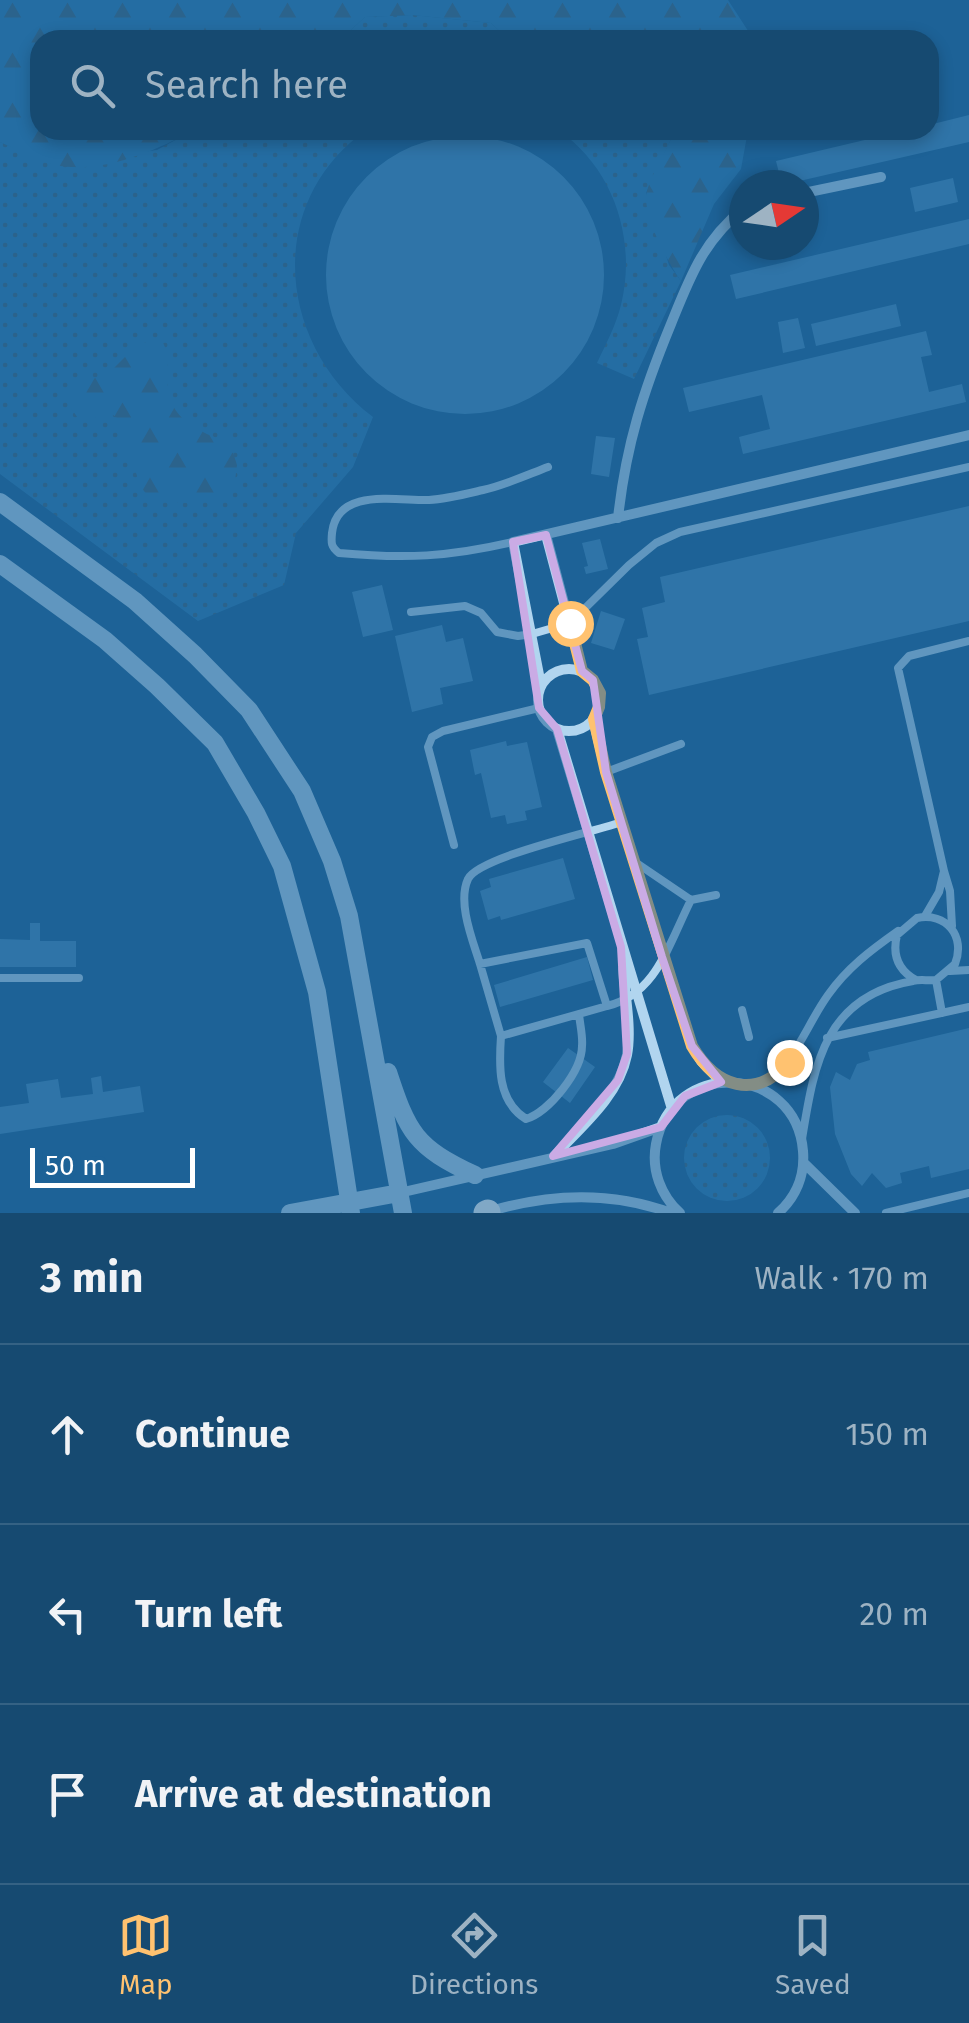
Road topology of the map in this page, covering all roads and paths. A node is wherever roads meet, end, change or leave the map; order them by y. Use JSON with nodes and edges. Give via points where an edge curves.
{"nodes":[{"id":1,"x":881,"y":177,"type":"dead end"},
{"id":2,"x":819,"y":190,"type":"edge"},
{"id":3,"x":729,"y":221,"type":"edge"},
{"id":4,"x":969,"y":435,"type":"edge"},
{"id":5,"x":548,"y":467,"type":"dead end"},
{"id":6,"x":969,"y":467,"type":"edge"},
{"id":7,"x":0,"y":502,"type":"edge"},
{"id":8,"x":618,"y":518,"type":"junction"},
{"id":9,"x":546,"y":535,"type":"junction"},
{"id":10,"x":513,"y":542,"type":"junction"},
{"id":11,"x":0,"y":564,"type":"edge"},
{"id":12,"x":411,"y":612,"type":"dead end"},
{"id":13,"x":570,"y":623,"type":"junction"},
{"id":14,"x":532,"y":634,"type":"junction"},
{"id":15,"x":969,"y":641,"type":"edge"},
{"id":16,"x":582,"y":671,"type":"junction"},
{"id":17,"x":541,"y":686,"type":"junction"},
{"id":18,"x":539,"y":708,"type":"junction"},
{"id":19,"x":594,"y":719,"type":"junction"},
{"id":20,"x":558,"y":728,"type":"junction"},
{"id":21,"x":681,"y":744,"type":"dead end"},
{"id":22,"x":606,"y":772,"type":"junction"},
{"id":23,"x":622,"y":822,"type":"junction"},
{"id":24,"x":590,"y":833,"type":"junction"},
{"id":25,"x":454,"y":845,"type":"dead end"},
{"id":26,"x":634,"y":862,"type":"junction"},
{"id":27,"x":944,"y":871,"type":"junction"},
{"id":28,"x":716,"y":894,"type":"dead end"},
{"id":29,"x":691,"y":900,"type":"junction"},
{"id":30,"x":925,"y":916,"type":"junction"},
{"id":31,"x":902,"y":927,"type":"junction"},
{"id":32,"x":952,"y":928,"type":"junction"},
{"id":33,"x":959,"y":948,"type":"junction"},
{"id":34,"x":969,"y":952,"type":"edge"},
{"id":35,"x":662,"y":957,"type":"junction"},
{"id":36,"x":480,"y":964,"type":"junction"},
{"id":37,"x":969,"y":970,"type":"edge"},
{"id":38,"x":950,"y":971,"type":"junction"},
{"id":39,"x":0,"y":978,"type":"edge"},
{"id":40,"x":79,"y":978,"type":"dead end"},
{"id":41,"x":916,"y":980,"type":"junction"},
{"id":42,"x":936,"y":980,"type":"junction"},
{"id":43,"x":631,"y":998,"type":"junction"},
{"id":44,"x":607,"y":1006,"type":"junction"},
{"id":45,"x":969,"y":1007,"type":"edge"},
{"id":46,"x":367,"y":1010,"type":"junction"},
{"id":47,"x":742,"y":1010,"type":"dead end"},
{"id":48,"x":942,"y":1013,"type":"junction"},
{"id":49,"x":579,"y":1014,"type":"junction"},
{"id":50,"x":501,"y":1036,"type":"junction"},
{"id":51,"x":749,"y":1037,"type":"dead end"},
{"id":52,"x":827,"y":1038,"type":"junction"},
{"id":53,"x":721,"y":1082,"type":"junction"},
{"id":54,"x":755,"y":1086,"type":"junction"},
{"id":55,"x":672,"y":1109,"type":"junction"},
{"id":56,"x":661,"y":1127,"type":"junction"},
{"id":57,"x":802,"y":1139,"type":"junction"},
{"id":58,"x":553,"y":1156,"type":"junction"},
{"id":59,"x":804,"y":1163,"type":"junction"},
{"id":60,"x":475,"y":1175,"type":"junction"},
{"id":61,"x":400,"y":1193,"type":"junction"},
{"id":62,"x":969,"y":1193,"type":"edge"},
{"id":63,"x":350,"y":1208,"type":"edge"},
{"id":64,"x":290,"y":1213,"type":"edge"},
{"id":65,"x":402,"y":1213,"type":"edge"},
{"id":66,"x":486,"y":1213,"type":"edge"},
{"id":67,"x":671,"y":1213,"type":"edge"},
{"id":68,"x":680,"y":1213,"type":"edge"},
{"id":69,"x":778,"y":1213,"type":"edge"},
{"id":70,"x":855,"y":1213,"type":"edge"},
{"id":71,"x":886,"y":1213,"type":"edge"}],
"edges":[{"from":1,"to":2,"type":"street"},
{"from":3,"to":8,"type":"street","via":[[698,258],[641,397]]},
{"from":4,"to":8,"type":"street"},
{"from":5,"to":10,"type":"lane","via":[[432,500],[360,501],[334,518],[331,539],[339,553],[419,558]]},
{"from":6,"to":13,"type":"lane","via":[[680,532],[629,565]]},
{"from":7,"to":46,"type":"street","via":[[134,601],[249,710],[302,791],[332,861]]},
{"from":8,"to":9,"type":"street"},
{"from":9,"to":10,"type":"street"},
{"from":9,"to":13,"type":"street"},
{"from":10,"to":14,"type":"street"},
{"from":11,"to":63,"type":"street","via":[[157,686],[215,744],[256,813],[282,866],[317,992]]},
{"from":12,"to":14,"type":"lane","via":[[466,606],[497,632]]},
{"from":13,"to":14,"type":"lane"},
{"from":13,"to":16,"type":"street"},
{"from":14,"to":17,"type":"street"},
{"from":15,"to":27,"type":"lane","via":[[903,659],[898,668]]},
{"from":16,"to":17,"type":"street","via":[[552,673]]},
{"from":16,"to":19,"type":"street","via":[[600,693]]},
{"from":17,"to":18,"type":"street"},
{"from":18,"to":20,"type":"street"},
{"from":18,"to":25,"type":"lane","via":[[432,737],[428,747]]},
{"from":19,"to":20,"type":"street","via":[[571,731]]},
{"from":19,"to":22,"type":"street"},
{"from":20,"to":24,"type":"street"},
{"from":21,"to":22,"type":"lane"},
{"from":22,"to":23,"type":"street"},
{"from":23,"to":24,"type":"lane"},
{"from":23,"to":26,"type":"street"},
{"from":24,"to":36,"type":"lane","via":[[500,858],[468,879],[464,897]]},
{"from":24,"to":43,"type":"street"},
{"from":26,"to":29,"type":"lane"},
{"from":26,"to":35,"type":"street"},
{"from":27,"to":30,"type":"lane"},
{"from":27,"to":32,"type":"lane"},
{"from":28,"to":29,"type":"lane"},
{"from":29,"to":35,"type":"lane"},
{"from":30,"to":31,"type":"lane"},
{"from":30,"to":32,"type":"lane"},
{"from":31,"to":41,"type":"lane","via":[[895,953]]},
{"from":31,"to":54,"type":"lane","via":[[843,976],[789,1062]]},
{"from":32,"to":33,"type":"lane"},
{"from":33,"to":34,"type":"lane"},
{"from":33,"to":38,"type":"lane"},
{"from":35,"to":43,"type":"lane","via":[[652,980]]},
{"from":35,"to":53,"type":"street","via":[[692,1046]]},
{"from":36,"to":44,"type":"lane","via":[[588,942]]},
{"from":36,"to":50,"type":"lane"},
{"from":37,"to":38,"type":"lane"},
{"from":38,"to":42,"type":"lane"},
{"from":39,"to":40,"type":"lane"},
{"from":41,"to":42,"type":"lane"},
{"from":41,"to":52,"type":"lane","via":[[860,1003]]},
{"from":42,"to":48,"type":"lane"},
{"from":43,"to":44,"type":"lane"},
{"from":43,"to":55,"type":"street"},
{"from":43,"to":58,"type":"street","via":[[618,1080]]},
{"from":44,"to":49,"type":"lane"},
{"from":45,"to":48,"type":"lane"},
{"from":46,"to":60,"type":"street","via":[[415,1136],[442,1160]]},
{"from":46,"to":61,"type":"street"},
{"from":47,"to":51,"type":"lane"},
{"from":48,"to":52,"type":"lane"},
{"from":49,"to":50,"type":"lane"},
{"from":49,"to":50,"type":"lane","via":[[583,1051],[551,1105],[526,1119],[503,1087]]},
{"from":52,"to":57,"type":"lane","via":[[813,1071]]},
{"from":53,"to":54,"type":"street"},
{"from":53,"to":55,"type":"street","via":[[702,1086]]},
{"from":54,"to":57,"type":"street","via":[[783,1104]]},
{"from":55,"to":56,"type":"street"},
{"from":56,"to":58,"type":"street"},
{"from":56,"to":68,"type":"street","via":[[655,1168]]},
{"from":57,"to":59,"type":"street"},
{"from":58,"to":60,"type":"street"},
{"from":59,"to":69,"type":"street","via":[[799,1184]]},
{"from":59,"to":70,"type":"street"},
{"from":60,"to":61,"type":"street"},
{"from":61,"to":63,"type":"street"},
{"from":61,"to":65,"type":"street"},
{"from":62,"to":71,"type":"lane"},
{"from":63,"to":64,"type":"street"},
{"from":66,"to":67,"type":"street","via":[[576,1196],[641,1202]]}]}
